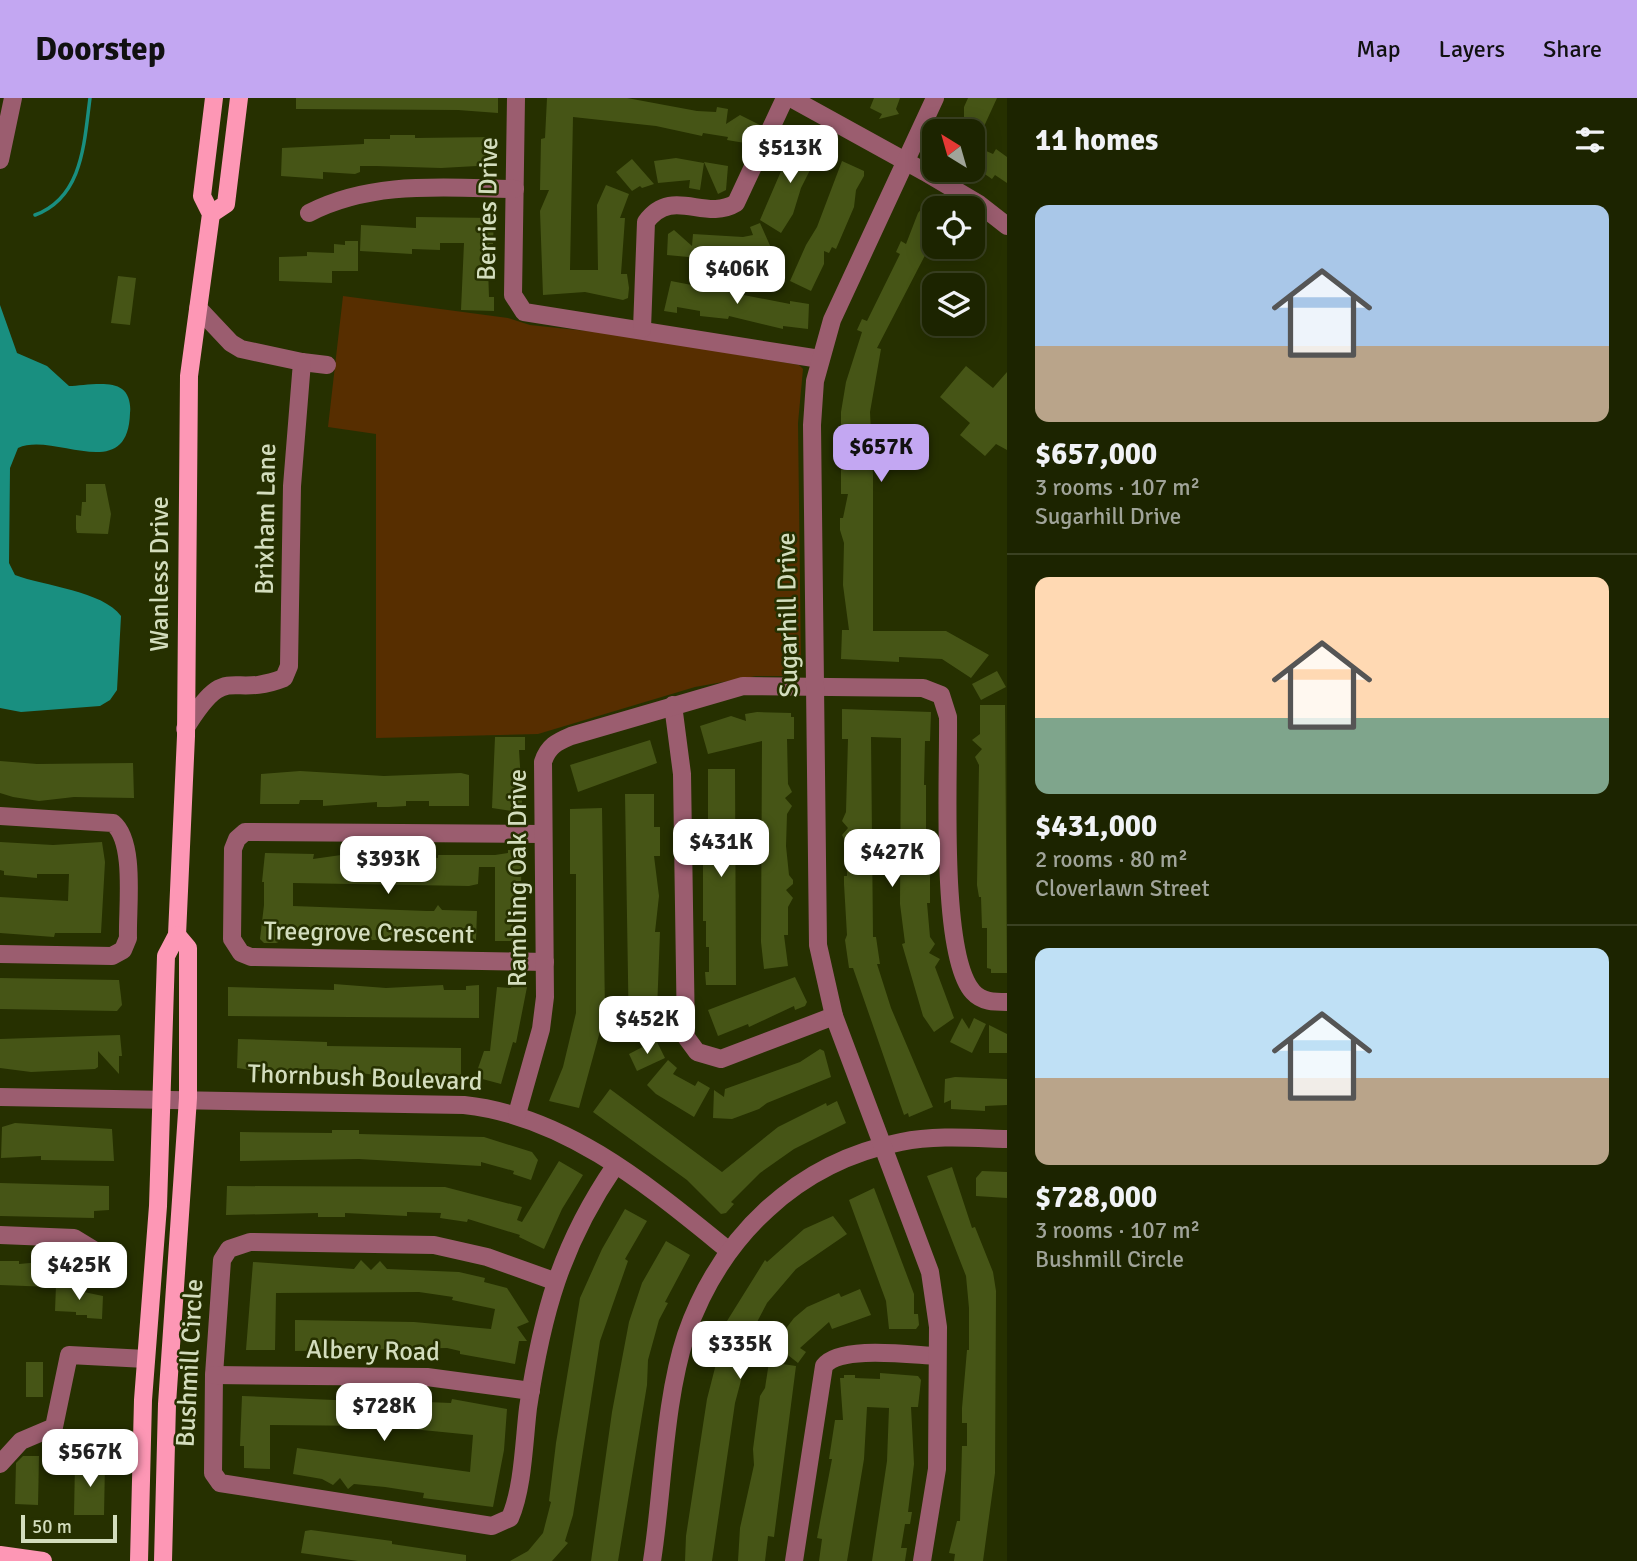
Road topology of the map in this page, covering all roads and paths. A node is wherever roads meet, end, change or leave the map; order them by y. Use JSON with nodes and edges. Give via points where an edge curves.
{"nodes":[{"id":1,"x":13,"y":98,"type":"edge"},
{"id":2,"x":214,"y":98,"type":"edge"},
{"id":3,"x":239,"y":98,"type":"edge"},
{"id":4,"x":516,"y":98,"type":"edge"},
{"id":5,"x":785,"y":98,"type":"edge"},
{"id":6,"x":791,"y":98,"type":"edge"},
{"id":7,"x":935,"y":98,"type":"edge"},
{"id":8,"x":0,"y":160,"type":"edge"},
{"id":9,"x":905,"y":161,"type":"junction"},
{"id":10,"x":515,"y":189,"type":"junction"},
{"id":11,"x":309,"y":213,"type":"dead end"},
{"id":12,"x":211,"y":214,"type":"junction"},
{"id":13,"x":1007,"y":226,"type":"edge"},
{"id":14,"x":198,"y":308,"type":"junction"},
{"id":15,"x":642,"y":329,"type":"junction"},
{"id":16,"x":820,"y":359,"type":"junction"},
{"id":17,"x":302,"y":362,"type":"junction"},
{"id":18,"x":327,"y":365,"type":"dead end"},
{"id":19,"x":815,"y":685,"type":"junction"},
{"id":20,"x":673,"y":705,"type":"junction"},
{"id":21,"x":186,"y":729,"type":"junction"},
{"id":22,"x":0,"y":816,"type":"edge"},
{"id":23,"x":543,"y":834,"type":"junction"},
{"id":24,"x":177,"y":935,"type":"junction"},
{"id":25,"x":0,"y":954,"type":"edge"},
{"id":26,"x":545,"y":961,"type":"junction"},
{"id":27,"x":1007,"y":1002,"type":"edge"},
{"id":28,"x":834,"y":1016,"type":"junction"},
{"id":29,"x":0,"y":1097,"type":"edge"},
{"id":30,"x":162,"y":1098,"type":"junction"},
{"id":31,"x":188,"y":1098,"type":"junction"},
{"id":32,"x":517,"y":1114,"type":"junction"},
{"id":33,"x":1007,"y":1139,"type":"edge"},
{"id":34,"x":883,"y":1147,"type":"junction"},
{"id":35,"x":615,"y":1166,"type":"junction"},
{"id":36,"x":0,"y":1235,"type":"edge"},
{"id":37,"x":728,"y":1250,"type":"junction"},
{"id":38,"x":97,"y":1252,"type":"dead end"},
{"id":39,"x":554,"y":1281,"type":"junction"},
{"id":40,"x":937,"y":1356,"type":"junction"},
{"id":41,"x":146,"y":1359,"type":"junction"},
{"id":42,"x":214,"y":1375,"type":"junction"},
{"id":43,"x":531,"y":1391,"type":"junction"},
{"id":44,"x":0,"y":1464,"type":"edge"},
{"id":45,"x":0,"y":1555,"type":"edge"},
{"id":46,"x":43,"y":1561,"type":"edge"},
{"id":47,"x":139,"y":1561,"type":"edge"},
{"id":48,"x":163,"y":1561,"type":"edge"},
{"id":49,"x":652,"y":1561,"type":"edge"},
{"id":50,"x":794,"y":1561,"type":"edge"},
{"id":51,"x":922,"y":1561,"type":"edge"}],
"edges":[{"from":1,"to":8,"type":"street"},
{"from":2,"to":12,"type":"main road","name":"Wanless Drive","via":[[202,196]]},
{"from":3,"to":12,"type":"main road","name":"Wanless Drive","via":[[226,204]]},
{"from":4,"to":10,"type":"street","name":"Berries Drive"},
{"from":5,"to":15,"type":"street","via":[[736,203],[719,210],[666,206],[654,211],[646,222]]},
{"from":6,"to":9,"type":"street"},
{"from":7,"to":9,"type":"street","name":"Sugarhill Drive"},
{"from":9,"to":13,"type":"street","via":[[979,204]]},
{"from":9,"to":16,"type":"street","name":"Sugarhill Drive","via":[[832,320]]},
{"from":10,"to":11,"type":"street","via":[[392,188],[331,201]]},
{"from":10,"to":15,"type":"street","name":"Berries Drive","via":[[513,295],[517,305],[535,316]]},
{"from":12,"to":14,"type":"main road","name":"Wanless Drive"},
{"from":14,"to":17,"type":"street","via":[[241,349]]},
{"from":14,"to":21,"type":"main road","name":"Wanless Drive","via":[[189,376]]},
{"from":15,"to":16,"type":"street","name":"Berries Drive"},
{"from":16,"to":19,"type":"street","name":"Sugarhill Drive","via":[[812,425]]},
{"from":17,"to":18,"type":"street"},
{"from":17,"to":21,"type":"street","name":"Brixham Lane","via":[[292,486],[289,666],[284,678],[272,682],[213,690]]},
{"from":19,"to":20,"type":"street","name":"Rambling Oak Drive","via":[[743,686]]},
{"from":19,"to":27,"type":"street","name":"Rambling Oak Drive","via":[[923,688],[941,695],[948,717],[951,927],[968,986],[982,1000]]},
{"from":19,"to":28,"type":"street","name":"Sugarhill Drive","via":[[816,918],[823,978]]},
{"from":20,"to":23,"type":"street","name":"Rambling Oak Drive","via":[[554,743],[543,762]]},
{"from":20,"to":28,"type":"street","via":[[682,774],[686,1037],[698,1052],[721,1059]]},
{"from":21,"to":24,"type":"main road","name":"Wanless Drive"},
{"from":22,"to":25,"type":"street","via":[[113,823],[120,829],[127,845],[128,938],[123,950],[112,956]]},
{"from":23,"to":26,"type":"street","name":"Rambling Oak Drive"},
{"from":23,"to":26,"type":"street","name":"Treegrove Crescent","via":[[245,832],[233,849],[232,932],[235,946],[251,957]]},
{"from":24,"to":30,"type":"main road","name":"Wanless Drive","via":[[166,956]]},
{"from":24,"to":31,"type":"main road","name":"Wanless Drive","via":[[188,948]]},
{"from":26,"to":32,"type":"street","name":"Rambling Oak Drive","via":[[541,1029]]},
{"from":28,"to":34,"type":"street","name":"Sugarhill Drive"},
{"from":29,"to":30,"type":"street","name":"Thornbush Boulevard"},
{"from":30,"to":31,"type":"street","name":"Thornbush Boulevard"},
{"from":30,"to":41,"type":"main road","name":"Wanless Drive"},
{"from":31,"to":32,"type":"street","name":"Thornbush Boulevard","via":[[464,1105]]},
{"from":31,"to":48,"type":"main road","name":"Wanless Drive","via":[[167,1404]]},
{"from":32,"to":35,"type":"street","name":"Thornbush Boulevard","via":[[569,1135]]},
{"from":33,"to":34,"type":"street","via":[[938,1138]]},
{"from":34,"to":37,"type":"street","via":[[842,1160],[804,1182],[764,1213]]},
{"from":34,"to":40,"type":"street","name":"Sugarhill Drive","via":[[930,1272],[937,1306]]},
{"from":35,"to":37,"type":"street","name":"Thornbush Boulevard"},
{"from":35,"to":39,"type":"street","name":"Bushmill Circle","via":[[593,1200]]},
{"from":36,"to":38,"type":"street","via":[[74,1238]]},
{"from":37,"to":49,"type":"street","via":[[704,1293],[679,1363]]},
{"from":39,"to":42,"type":"street","name":"Bushmill Circle","via":[[487,1257],[434,1245],[238,1245],[222,1260]]},
{"from":39,"to":43,"type":"street","name":"Bushmill Circle"},
{"from":40,"to":50,"type":"street","via":[[846,1354],[824,1366]]},
{"from":40,"to":51,"type":"street","name":"Sugarhill Drive","via":[[937,1468]]},
{"from":41,"to":44,"type":"street","via":[[69,1356],[54,1427],[21,1441]]},
{"from":41,"to":47,"type":"main road","name":"Wanless Drive"},
{"from":42,"to":43,"type":"street","name":"Albery Road","via":[[427,1377]]},
{"from":42,"to":43,"type":"street","name":"Bushmill Circle","via":[[211,1455],[213,1473],[220,1483],[492,1526],[510,1518],[514,1510]]},
{"from":45,"to":46,"type":"main road"}]}
